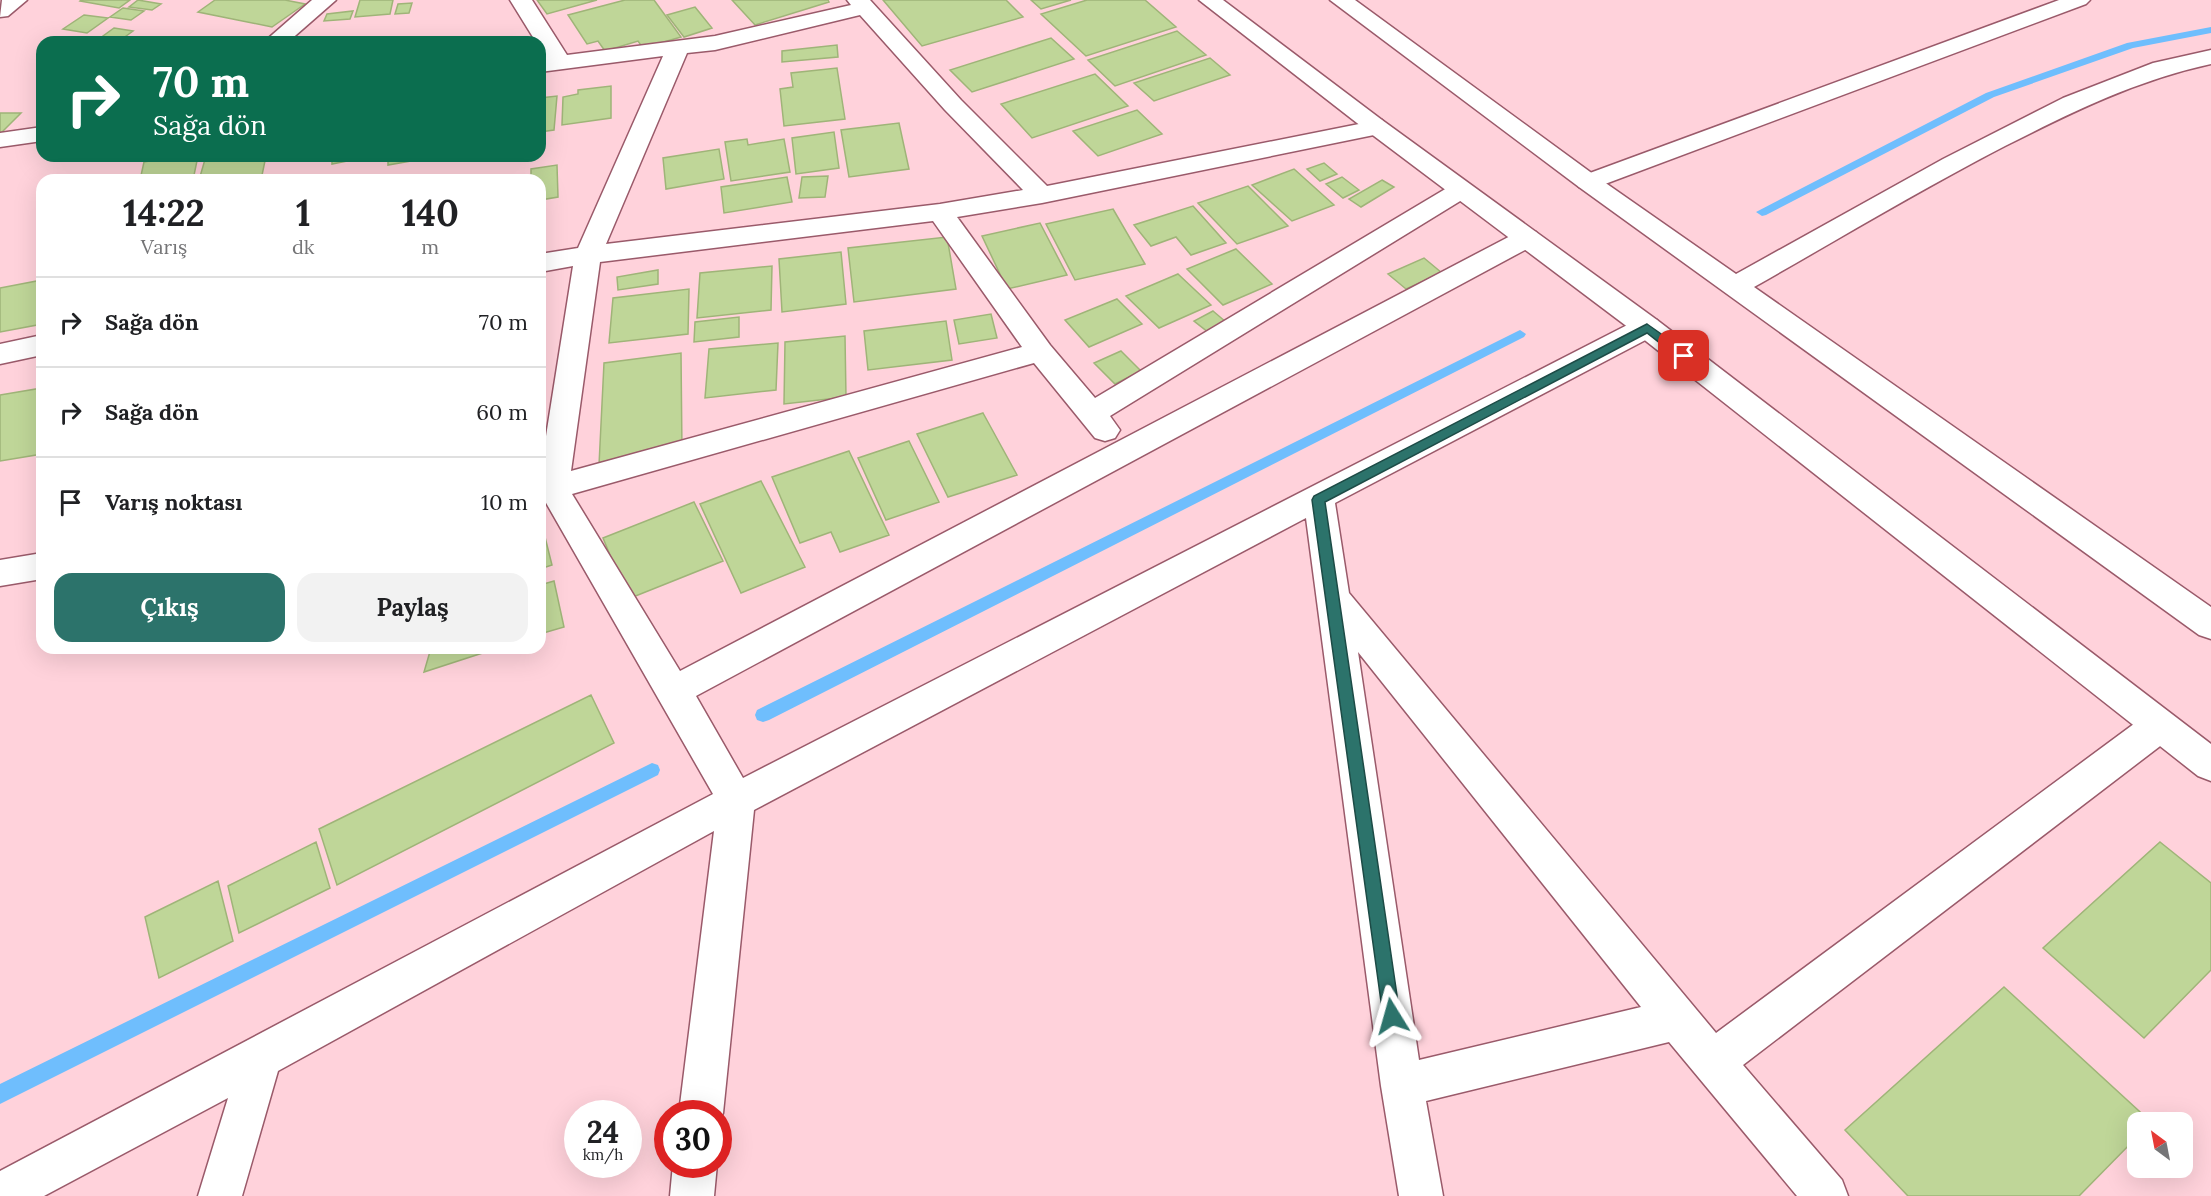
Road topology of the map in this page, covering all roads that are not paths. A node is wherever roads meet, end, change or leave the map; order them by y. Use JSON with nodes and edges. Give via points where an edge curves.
{"nodes":[{"id":1,"x":16,"y":0,"type":"edge"},
{"id":2,"x":324,"y":0,"type":"edge"},
{"id":3,"x":521,"y":0,"type":"edge"},
{"id":4,"x":1210,"y":0,"type":"edge"},
{"id":5,"x":1341,"y":0,"type":"edge"},
{"id":6,"x":2079,"y":0,"type":"edge"},
{"id":7,"x":861,"y":4,"type":"edge"},
{"id":8,"x":0,"y":11,"type":"edge"},
{"id":9,"x":282,"y":36,"type":"edge"},
{"id":10,"x":537,"y":36,"type":"edge"},
{"id":11,"x":678,"y":48,"type":"junction"},
{"id":12,"x":2211,"y":57,"type":"edge"},
{"id":13,"x":550,"y":64,"type":"edge"},
{"id":14,"x":1374,"y":125,"type":"junction"},
{"id":15,"x":36,"y":135,"type":"edge"},
{"id":16,"x":0,"y":140,"type":"edge"},
{"id":17,"x":1588,"y":182,"type":"junction"},
{"id":18,"x":1461,"y":190,"type":"junction"},
{"id":19,"x":1042,"y":195,"type":"junction"},
{"id":20,"x":940,"y":212,"type":"junction"},
{"id":21,"x":1527,"y":238,"type":"junction"},
{"id":22,"x":588,"y":255,"type":"junction"},
{"id":23,"x":546,"y":261,"type":"edge"},
{"id":24,"x":1736,"y":286,"type":"junction"},
{"id":25,"x":1647,"y":327,"type":"junction"},
{"id":26,"x":36,"y":346,"type":"edge"},
{"id":27,"x":1040,"y":352,"type":"junction"},
{"id":28,"x":0,"y":354,"type":"edge"},
{"id":29,"x":1091,"y":414,"type":"junction"},
{"id":30,"x":1123,"y":452,"type":"junction"},
{"id":31,"x":547,"y":490,"type":"edge"},
{"id":32,"x":1318,"y":500,"type":"junction"},
{"id":33,"x":36,"y":567,"type":"edge"},
{"id":34,"x":0,"y":573,"type":"edge"},
{"id":35,"x":1332,"y":596,"type":"junction"},
{"id":36,"x":2211,"y":625,"type":"edge"},
{"id":37,"x":674,"y":691,"type":"junction"},
{"id":38,"x":2159,"y":726,"type":"junction"},
{"id":39,"x":2211,"y":765,"type":"edge"},
{"id":40,"x":736,"y":800,"type":"junction"},
{"id":41,"x":1677,"y":1019,"type":"junction"},
{"id":42,"x":261,"y":1058,"type":"junction"},
{"id":43,"x":1713,"y":1062,"type":"junction"},
{"id":44,"x":1402,"y":1086,"type":"junction"},
{"id":45,"x":702,"y":1100,"type":"edge"},
{"id":46,"x":694,"y":1178,"type":"edge"},
{"id":47,"x":0,"y":1195,"type":"edge"},
{"id":48,"x":220,"y":1196,"type":"edge"},
{"id":49,"x":692,"y":1196,"type":"edge"},
{"id":50,"x":1420,"y":1196,"type":"edge"},
{"id":51,"x":1826,"y":1196,"type":"edge"}],
"edges":[{"from":1,"to":8,"type":"street"},
{"from":2,"to":9,"type":"street"},
{"from":3,"to":10,"type":"street"},
{"from":4,"to":14,"type":"street"},
{"from":5,"to":17,"type":"street"},
{"from":6,"to":17,"type":"street"},
{"from":7,"to":11,"type":"street","via":[[715,43]]},
{"from":7,"to":19,"type":"street"},
{"from":11,"to":13,"type":"street"},
{"from":11,"to":22,"type":"street"},
{"from":12,"to":24,"type":"street","via":[[2161,68],[2071,103],[1952,164]]},
{"from":14,"to":18,"type":"street"},
{"from":14,"to":19,"type":"street"},
{"from":15,"to":16,"type":"street"},
{"from":17,"to":24,"type":"street"},
{"from":18,"to":21,"type":"street"},
{"from":18,"to":29,"type":"street"},
{"from":19,"to":20,"type":"street"},
{"from":20,"to":22,"type":"street"},
{"from":20,"to":27,"type":"street"},
{"from":21,"to":25,"type":"street"},
{"from":21,"to":30,"type":"street"},
{"from":22,"to":23,"type":"street"},
{"from":22,"to":31,"type":"street"},
{"from":24,"to":36,"type":"street"},
{"from":25,"to":32,"type":"street"},
{"from":25,"to":38,"type":"street"},
{"from":26,"to":28,"type":"street"},
{"from":27,"to":29,"type":"street"},
{"from":27,"to":31,"type":"street"},
{"from":29,"to":30,"type":"street"},
{"from":30,"to":37,"type":"street"},
{"from":31,"to":37,"type":"street"},
{"from":32,"to":35,"type":"street"},
{"from":32,"to":40,"type":"street"},
{"from":33,"to":34,"type":"street"},
{"from":35,"to":41,"type":"street"},
{"from":35,"to":44,"type":"street"},
{"from":37,"to":40,"type":"street"},
{"from":38,"to":39,"type":"street"},
{"from":38,"to":43,"type":"street"},
{"from":40,"to":42,"type":"street"},
{"from":40,"to":45,"type":"street"},
{"from":41,"to":43,"type":"street"},
{"from":41,"to":44,"type":"street"},
{"from":42,"to":47,"type":"street"},
{"from":42,"to":48,"type":"street"},
{"from":43,"to":51,"type":"street"},
{"from":44,"to":50,"type":"street"},
{"from":46,"to":49,"type":"street"}]}
